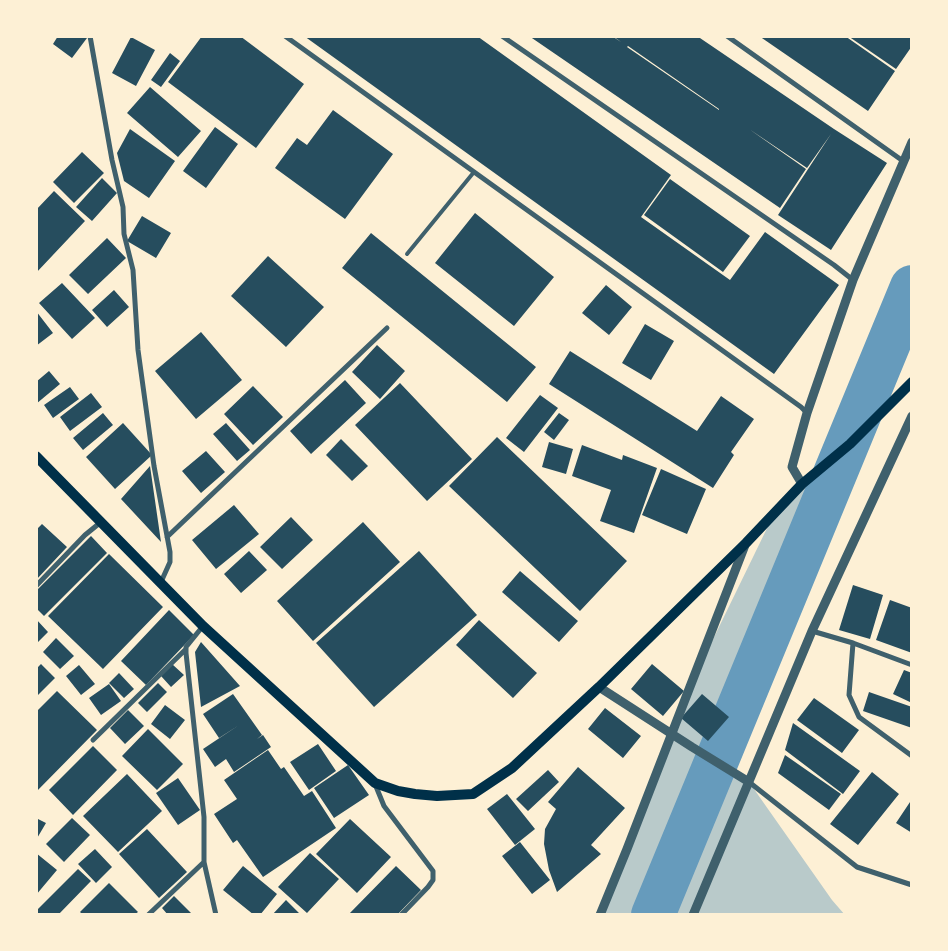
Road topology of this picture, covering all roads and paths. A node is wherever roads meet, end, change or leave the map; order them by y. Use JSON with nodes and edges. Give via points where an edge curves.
{"nodes":[{"id":1,"x":90,"y":36,"type":"edge"},
{"id":2,"x":285,"y":36,"type":"edge"},
{"id":3,"x":502,"y":36,"type":"edge"},
{"id":4,"x":727,"y":36,"type":"edge"},
{"id":5,"x":912,"y":142,"type":"edge"},
{"id":6,"x":904,"y":161,"type":"junction"},
{"id":7,"x":474,"y":172,"type":"junction"},
{"id":8,"x":407,"y":254,"type":"dead end"},
{"id":9,"x":853,"y":280,"type":"junction"},
{"id":10,"x":387,"y":328,"type":"dead end"},
{"id":11,"x":912,"y":382,"type":"edge"},
{"id":12,"x":807,"y":413,"type":"junction"},
{"id":13,"x":912,"y":416,"type":"edge"},
{"id":14,"x":36,"y":456,"type":"edge"},
{"id":15,"x":802,"y":484,"type":"junction"},
{"id":16,"x":102,"y":522,"type":"junction"},
{"id":17,"x":167,"y":537,"type":"junction"},
{"id":18,"x":746,"y":543,"type":"junction"},
{"id":19,"x":161,"y":582,"type":"junction"},
{"id":20,"x":36,"y":586,"type":"edge"},
{"id":21,"x":203,"y":626,"type":"junction"},
{"id":22,"x":812,"y":632,"type":"junction"},
{"id":23,"x":853,"y":642,"type":"junction"},
{"id":24,"x":186,"y":649,"type":"junction"},
{"id":25,"x":912,"y":665,"type":"edge"},
{"id":26,"x":599,"y":686,"type":"junction"},
{"id":27,"x":671,"y":733,"type":"junction"},
{"id":28,"x":93,"y":740,"type":"dead end"},
{"id":29,"x":912,"y":756,"type":"edge"},
{"id":30,"x":749,"y":782,"type":"junction"},
{"id":31,"x":375,"y":783,"type":"junction"},
{"id":32,"x":204,"y":862,"type":"junction"},
{"id":33,"x":912,"y":885,"type":"edge"},
{"id":34,"x":148,"y":915,"type":"edge"},
{"id":35,"x":216,"y":915,"type":"edge"},
{"id":36,"x":400,"y":915,"type":"edge"},
{"id":37,"x":600,"y":915,"type":"edge"},
{"id":38,"x":693,"y":915,"type":"edge"}],
"edges":[{"from":1,"to":17,"type":"street","via":[[123,207],[124,234],[134,270],[138,350]]},
{"from":2,"to":7,"type":"street"},
{"from":3,"to":9,"type":"street"},
{"from":4,"to":6,"type":"street"},
{"from":5,"to":6,"type":"street"},
{"from":6,"to":9,"type":"street"},
{"from":7,"to":8,"type":"lane"},
{"from":7,"to":12,"type":"street"},
{"from":9,"to":12,"type":"street"},
{"from":10,"to":17,"type":"street"},
{"from":11,"to":15,"type":"main road","via":[[833,459]]},
{"from":12,"to":15,"type":"street","via":[[792,467]]},
{"from":13,"to":22,"type":"street"},
{"from":14,"to":16,"type":"main road"},
{"from":15,"to":18,"type":"main road"},
{"from":16,"to":19,"type":"main road"},
{"from":16,"to":20,"type":"street"},
{"from":17,"to":19,"type":"street","via":[[170,562]]},
{"from":18,"to":26,"type":"main road"},
{"from":18,"to":27,"type":"street"},
{"from":19,"to":21,"type":"main road"},
{"from":21,"to":24,"type":"street"},
{"from":21,"to":31,"type":"main road"},
{"from":22,"to":23,"type":"street"},
{"from":22,"to":30,"type":"street"},
{"from":23,"to":25,"type":"street"},
{"from":23,"to":29,"type":"street","via":[[849,695],[858,717]]},
{"from":24,"to":28,"type":"street"},
{"from":24,"to":32,"type":"street","via":[[204,817]]},
{"from":26,"to":27,"type":"street"},
{"from":26,"to":31,"type":"main road","via":[[512,768],[473,794],[415,794]]},
{"from":27,"to":30,"type":"street"},
{"from":27,"to":37,"type":"street"},
{"from":30,"to":33,"type":"street","via":[[857,867]]},
{"from":30,"to":38,"type":"street"},
{"from":31,"to":36,"type":"street","via":[[384,806],[433,871],[433,880],[428,887]]},
{"from":32,"to":34,"type":"street"},
{"from":32,"to":35,"type":"street"}]}
